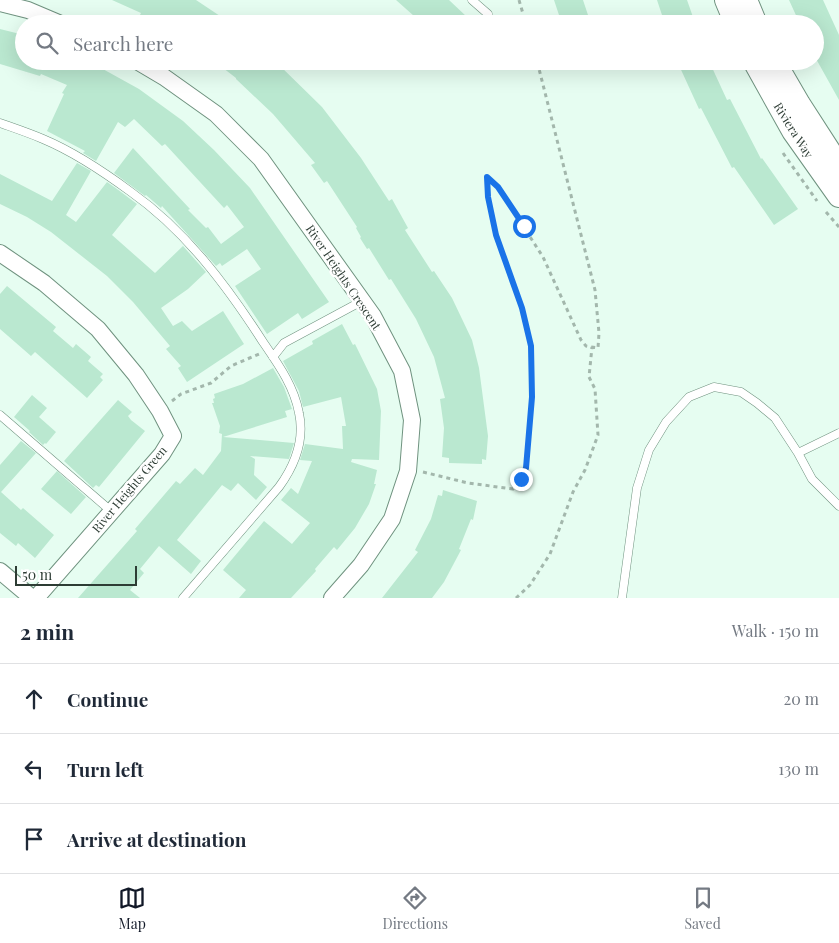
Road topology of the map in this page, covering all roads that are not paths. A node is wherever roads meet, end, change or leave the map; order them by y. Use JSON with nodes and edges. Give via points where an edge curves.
{"nodes":[{"id":1,"x":472,"y":0,"type":"edge"},
{"id":2,"x":726,"y":0,"type":"edge"},
{"id":3,"x":746,"y":0,"type":"edge"},
{"id":4,"x":0,"y":3,"type":"edge"},
{"id":5,"x":488,"y":14,"type":"dead end"},
{"id":6,"x":39,"y":15,"type":"edge"},
{"id":7,"x":732,"y":15,"type":"edge"},
{"id":8,"x":752,"y":15,"type":"edge"},
{"id":9,"x":152,"y":70,"type":"edge"},
{"id":10,"x":759,"y":70,"type":"edge"},
{"id":11,"x":779,"y":70,"type":"edge"},
{"id":12,"x":0,"y":123,"type":"edge"},
{"id":13,"x":839,"y":166,"type":"edge"},
{"id":14,"x":839,"y":196,"type":"edge"},
{"id":15,"x":0,"y":253,"type":"edge"},
{"id":16,"x":362,"y":301,"type":"junction"},
{"id":17,"x":273,"y":357,"type":"junction"},
{"id":18,"x":0,"y":415,"type":"edge"},
{"id":19,"x":839,"y":433,"type":"edge"},
{"id":20,"x":798,"y":453,"type":"junction"},
{"id":21,"x":839,"y":506,"type":"edge"},
{"id":22,"x":111,"y":511,"type":"junction"},
{"id":23,"x":0,"y":571,"type":"edge"},
{"id":24,"x":34,"y":598,"type":"edge"},
{"id":25,"x":182,"y":598,"type":"edge"},
{"id":26,"x":332,"y":598,"type":"edge"},
{"id":27,"x":622,"y":598,"type":"edge"}],
"edges":[{"from":1,"to":5,"type":"lane"},
{"from":2,"to":7,"type":"street"},
{"from":3,"to":8,"type":"street"},
{"from":4,"to":6,"type":"street"},
{"from":9,"to":16,"type":"street","name":"River Heights Crescent","via":[[216,114],[261,159]]},
{"from":10,"to":14,"type":"street","name":"Riviera Way","via":[[793,131]]},
{"from":11,"to":13,"type":"street","name":"Riviera Way"},
{"from":12,"to":17,"type":"lane","via":[[44,139],[90,164],[172,226],[213,270]]},
{"from":15,"to":22,"type":"street","name":"River Heights Green","via":[[44,283],[98,329],[136,374],[173,436],[162,454]]},
{"from":16,"to":17,"type":"lane","via":[[284,342]]},
{"from":16,"to":26,"type":"street","name":"River Heights Crescent","via":[[402,371],[412,420],[408,471],[392,519],[361,565]]},
{"from":17,"to":25,"type":"lane","via":[[283,371],[300,413],[298,453],[291,471],[279,487]]},
{"from":18,"to":22,"type":"lane"},
{"from":19,"to":20,"type":"lane"},
{"from":20,"to":21,"type":"lane","via":[[812,479]]},
{"from":20,"to":27,"type":"lane","via":[[775,418],[741,392],[714,387],[689,397],[666,422],[648,450],[637,488]]},
{"from":22,"to":24,"type":"street","name":"River Heights Green"},
{"from":23,"to":24,"type":"street"}]}
